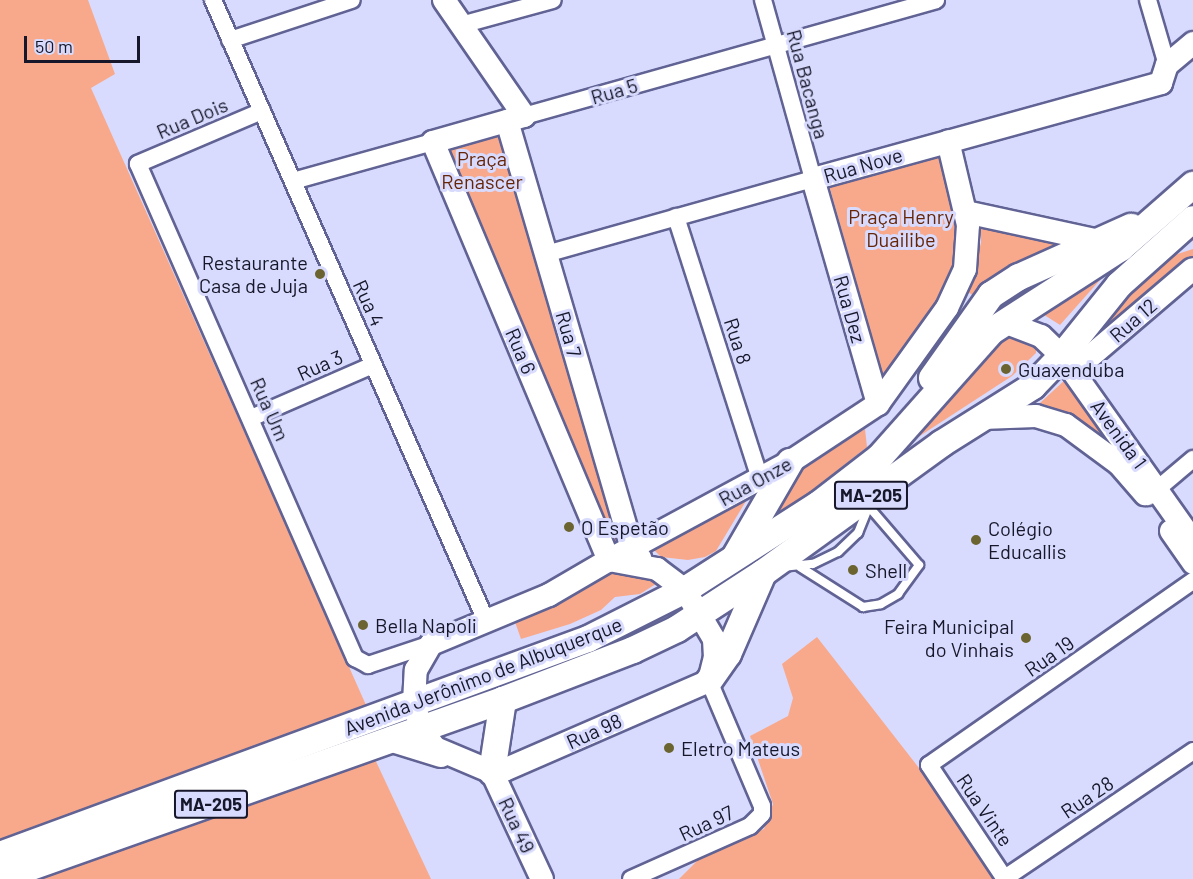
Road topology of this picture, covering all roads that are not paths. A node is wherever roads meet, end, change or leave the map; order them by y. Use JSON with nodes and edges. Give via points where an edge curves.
{"nodes":[{"id":1,"x":213,"y":0,"type":"edge"},
{"id":2,"x":352,"y":0,"type":"edge"},
{"id":3,"x":444,"y":0,"type":"edge"},
{"id":4,"x":553,"y":0,"type":"edge"},
{"id":5,"x":763,"y":0,"type":"edge"},
{"id":6,"x":936,"y":0,"type":"edge"},
{"id":7,"x":1148,"y":0,"type":"edge"},
{"id":8,"x":879,"y":8,"type":"edge"},
{"id":9,"x":461,"y":25,"type":"junction"},
{"id":10,"x":230,"y":40,"type":"junction"},
{"id":11,"x":1193,"y":43,"type":"edge"},
{"id":12,"x":776,"y":45,"type":"junction"},
{"id":13,"x":1167,"y":65,"type":"junction"},
{"id":14,"x":262,"y":111,"type":"junction"},
{"id":15,"x":515,"y":119,"type":"junction"},
{"id":16,"x":948,"y":141,"type":"junction"},
{"id":17,"x":433,"y":142,"type":"junction"},
{"id":18,"x":138,"y":164,"type":"joint"},
{"id":19,"x":813,"y":179,"type":"junction"},
{"id":20,"x":292,"y":181,"type":"junction"},
{"id":21,"x":1193,"y":185,"type":"edge"},
{"id":22,"x":966,"y":212,"type":"junction"},
{"id":23,"x":1159,"y":216,"type":"junction"},
{"id":24,"x":676,"y":217,"type":"junction"},
{"id":25,"x":1193,"y":219,"type":"edge"},
{"id":26,"x":1099,"y":241,"type":"junction"},
{"id":27,"x":1193,"y":245,"type":"edge"},
{"id":28,"x":1153,"y":253,"type":"junction"},
{"id":29,"x":546,"y":254,"type":"junction"},
{"id":30,"x":1193,"y":269,"type":"edge"},
{"id":31,"x":1004,"y":322,"type":"junction"},
{"id":32,"x":1068,"y":364,"type":"junction"},
{"id":33,"x":374,"y":365,"type":"junction"},
{"id":34,"x":878,"y":404,"type":"junction"},
{"id":35,"x":251,"y":418,"type":"junction"},
{"id":36,"x":980,"y":419,"type":"junction"},
{"id":37,"x":1193,"y":459,"type":"edge"},
{"id":38,"x":790,"y":462,"type":"junction"},
{"id":39,"x":760,"y":478,"type":"junction"},
{"id":40,"x":1153,"y":493,"type":"junction"},
{"id":41,"x":871,"y":501,"type":"junction"},
{"id":42,"x":819,"y":504,"type":"junction"},
{"id":43,"x":1193,"y":541,"type":"edge"},
{"id":44,"x":632,"y":548,"type":"junction"},
{"id":45,"x":609,"y":560,"type":"junction"},
{"id":46,"x":731,"y":562,"type":"junction"},
{"id":47,"x":1193,"y":563,"type":"edge"},
{"id":48,"x":646,"y":566,"type":"junction"},
{"id":49,"x":800,"y":567,"type":"junction"},
{"id":50,"x":768,"y":569,"type":"junction"},
{"id":51,"x":1193,"y":581,"type":"edge"},
{"id":52,"x":686,"y":590,"type":"junction"},
{"id":53,"x":701,"y":615,"type":"junction"},
{"id":54,"x":487,"y":623,"type":"junction"},
{"id":55,"x":431,"y":644,"type":"junction"},
{"id":56,"x":368,"y":665,"type":"joint"},
{"id":57,"x":709,"y":681,"type":"junction"},
{"id":58,"x":503,"y":700,"type":"junction"},
{"id":59,"x":414,"y":703,"type":"junction"},
{"id":60,"x":421,"y":729,"type":"junction"},
{"id":61,"x":393,"y":739,"type":"junction"},
{"id":62,"x":1193,"y":751,"type":"edge"},
{"id":63,"x":441,"y":754,"type":"junction"},
{"id":64,"x":929,"y":765,"type":"joint"},
{"id":65,"x":492,"y":772,"type":"junction"},
{"id":66,"x":0,"y":855,"type":"edge"},
{"id":67,"x":0,"y":878,"type":"edge"},
{"id":68,"x":1005,"y":878,"type":"edge"},
{"id":69,"x":542,"y":879,"type":"edge"},
{"id":70,"x":631,"y":879,"type":"edge"}],
"edges":[{"from":1,"to":10,"type":"street","name":"Rua 4"},
{"from":2,"to":10,"type":"street"},
{"from":3,"to":9,"type":"street","name":"Rua 7"},
{"from":4,"to":9,"type":"street"},
{"from":5,"to":12,"type":"street","name":"Rua Bacanga"},
{"from":6,"to":8,"type":"street","name":"Rua 5"},
{"from":7,"to":13,"type":"street"},
{"from":8,"to":12,"type":"street","name":"Rua 5"},
{"from":9,"to":15,"type":"street","name":"Rua 7"},
{"from":10,"to":14,"type":"street","name":"Rua 4"},
{"from":11,"to":13,"type":"street","name":"Rua Nove"},
{"from":12,"to":15,"type":"street","name":"Rua 5"},
{"from":12,"to":19,"type":"street","name":"Rua Bacanga"},
{"from":13,"to":16,"type":"street","name":"Rua Nove","via":[[1161,83]]},
{"from":14,"to":18,"type":"street","name":"Rua Dois"},
{"from":14,"to":20,"type":"street","name":"Rua 4"},
{"from":15,"to":17,"type":"street","name":"Rua 5"},
{"from":15,"to":29,"type":"street","name":"Rua 7"},
{"from":16,"to":19,"type":"street","name":"Rua Nove"},
{"from":16,"to":22,"type":"street","name":"Rua Onze"},
{"from":17,"to":20,"type":"street","name":"Rua 5"},
{"from":17,"to":45,"type":"street","name":"Rua 6"},
{"from":18,"to":35,"type":"street","name":"Rua Um"},
{"from":19,"to":24,"type":"street","name":"Rua Nove"},
{"from":19,"to":34,"type":"street","name":"Rua Dez"},
{"from":20,"to":33,"type":"street","name":"Rua 4"},
{"from":21,"to":23,"type":"main road","name":"Avenida Jerônimo de Albuquerque","number":"MA-205"},
{"from":22,"to":26,"type":"street"},
{"from":22,"to":34,"type":"street","name":"Rua Onze","via":[[969,252],[958,288],[912,361]]},
{"from":23,"to":26,"type":"main road"},
{"from":23,"to":31,"type":"main road","name":"Avenida Jerônimo de Albuquerque","number":"MA-205","via":[[1121,248]]},
{"from":24,"to":29,"type":"street","name":"Rua Nove"},
{"from":24,"to":39,"type":"street","name":"Rua 8"},
{"from":25,"to":28,"type":"main road","name":"Avenida Jerônimo de Albuquerque","number":"MA-205"},
{"from":26,"to":42,"type":"main road","via":[[1019,277],[991,295],[900,420]]},
{"from":27,"to":28,"type":"main road"},
{"from":28,"to":32,"type":"main road","name":"Avenida Jerônimo de Albuquerque","number":"MA-205","via":[[1119,285]]},
{"from":29,"to":44,"type":"street","name":"Rua 7"},
{"from":30,"to":32,"type":"street","name":"Rua 12"},
{"from":31,"to":32,"type":"street","name":"Avenida 1","via":[[1041,336]]},
{"from":31,"to":42,"type":"main road","name":"Avenida Jerônimo de Albuquerque","number":"MA-205","via":[[982,341],[891,447]]},
{"from":32,"to":36,"type":"main road","name":"Avenida Jerônimo de Albuquerque","number":"MA-205"},
{"from":32,"to":40,"type":"street","name":"Avenida 1"},
{"from":33,"to":35,"type":"street","name":"Rua 3"},
{"from":33,"to":54,"type":"street","name":"Rua 4"},
{"from":34,"to":38,"type":"street","name":"Rua Onze"},
{"from":35,"to":56,"type":"street","name":"Rua Um","via":[[355,658]]},
{"from":36,"to":40,"type":"street","name":"Avenida 1","via":[[1035,416],[1066,425]]},
{"from":36,"to":41,"type":"main road","name":"Avenida Jerônimo de Albuquerque","number":"MA-205"},
{"from":37,"to":40,"type":"street"},
{"from":38,"to":39,"type":"street","name":"Rua Onze"},
{"from":38,"to":46,"type":"main road"},
{"from":39,"to":44,"type":"street","name":"Rua Onze"},
{"from":40,"to":43,"type":"street","name":"Avenida 1"},
{"from":40,"to":47,"type":"street","name":"Avenida 1"},
{"from":41,"to":49,"type":"lane","via":[[858,533],[844,548],[826,560]]},
{"from":41,"to":49,"type":"lane","via":[[919,565],[898,594],[881,604],[863,607]]},
{"from":41,"to":50,"type":"main road","name":"Avenida Jerônimo de Albuquerque","number":"MA-205"},
{"from":42,"to":46,"type":"main road","name":"Avenida Jerônimo de Albuquerque","number":"MA-205"},
{"from":44,"to":45,"type":"street","name":"Rua Onze"},
{"from":44,"to":48,"type":"street"},
{"from":45,"to":48,"type":"street"},
{"from":45,"to":54,"type":"street","name":"Rua Onze","via":[[549,595]]},
{"from":46,"to":52,"type":"main road","name":"Avenida Jerônimo de Albuquerque","number":"MA-205"},
{"from":48,"to":52,"type":"street","via":[[666,573]]},
{"from":49,"to":50,"type":"lane"},
{"from":50,"to":53,"type":"main road","name":"Avenida Jerônimo de Albuquerque","number":"MA-205"},
{"from":50,"to":57,"type":"main road","via":[[733,645]]},
{"from":51,"to":64,"type":"street","name":"Rua 19"},
{"from":52,"to":53,"type":"street"},
{"from":52,"to":59,"type":"main road","name":"Avenida Jerônimo de Albuquerque","number":"MA-205","via":[[588,639]]},
{"from":53,"to":57,"type":"street","via":[[715,649]]},
{"from":53,"to":58,"type":"main road","name":"Avenida Jerônimo de Albuquerque","number":"MA-205","via":[[633,650]]},
{"from":54,"to":55,"type":"street","name":"Rua Onze"},
{"from":55,"to":56,"type":"street","name":"Rua Onze"},
{"from":55,"to":59,"type":"street","via":[[416,670]]},
{"from":57,"to":65,"type":"street","name":"Rua 98","via":[[515,766]]},
{"from":57,"to":70,"type":"street","name":"Rua 97","via":[[762,814],[750,826]]},
{"from":58,"to":60,"type":"main road","name":"Avenida Jerônimo de Albuquerque","number":"MA-205"},
{"from":58,"to":65,"type":"main road"},
{"from":59,"to":60,"type":"street"},
{"from":59,"to":66,"type":"main road","name":"Avenida Jerônimo de Albuquerque","number":"MA-205"},
{"from":60,"to":61,"type":"main road","name":"Avenida Jerônimo de Albuquerque","number":"MA-205"},
{"from":60,"to":63,"type":"street"},
{"from":61,"to":63,"type":"main road"},
{"from":61,"to":67,"type":"main road","name":"Avenida Jerônimo de Albuquerque","number":"MA-205"},
{"from":62,"to":68,"type":"street","name":"Rua 28"},
{"from":63,"to":65,"type":"street"},
{"from":64,"to":68,"type":"street","name":"Rua Vinte"},
{"from":65,"to":69,"type":"street","name":"Rua 49"}]}
